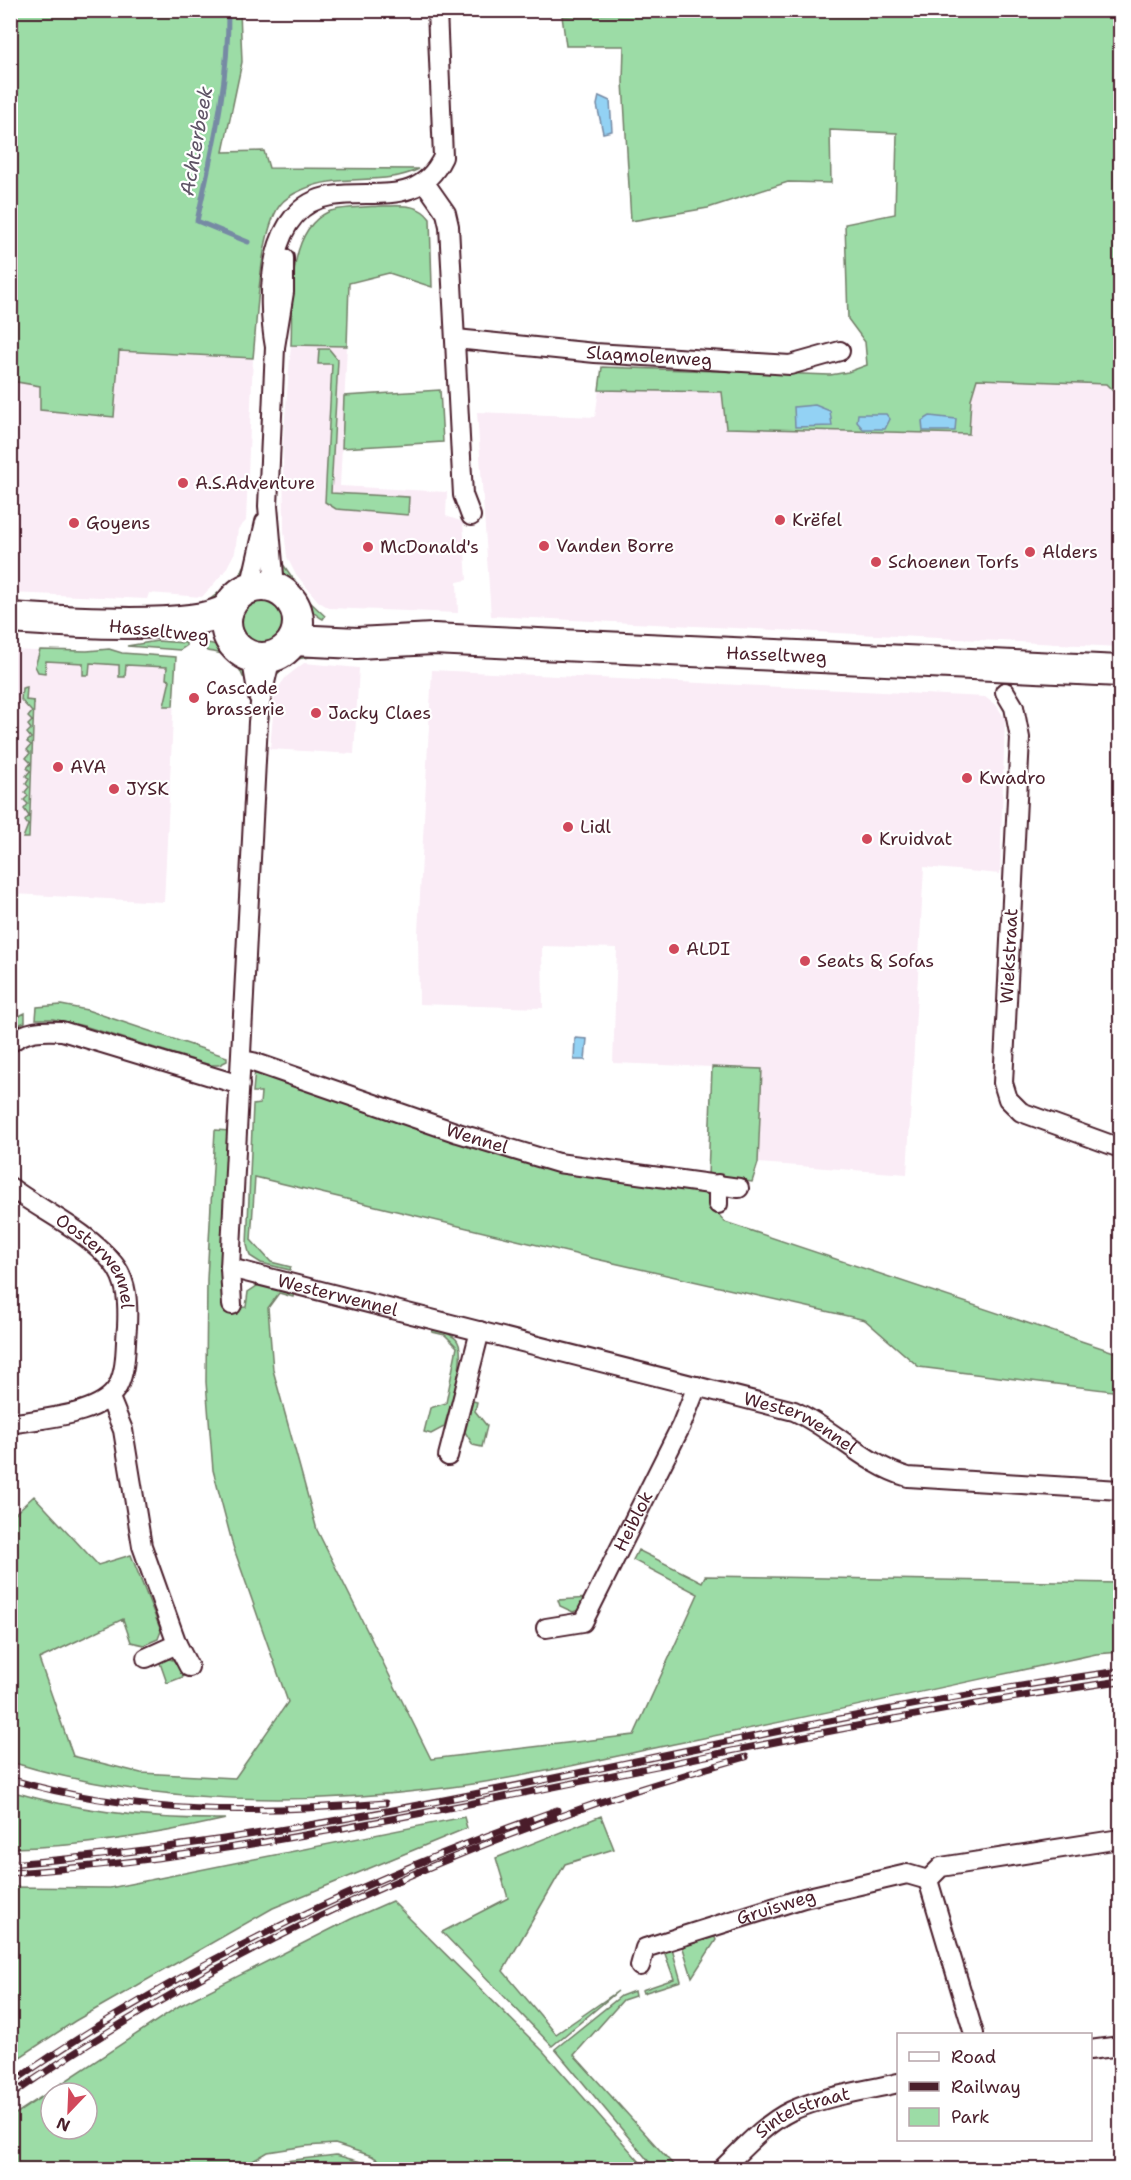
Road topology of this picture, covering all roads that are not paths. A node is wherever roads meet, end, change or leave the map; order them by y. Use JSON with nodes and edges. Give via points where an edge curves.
{"nodes":[{"id":1,"x":436,"y":10,"type":"edge"},
{"id":2,"x":425,"y":183,"type":"junction"},
{"id":3,"x":456,"y":339,"type":"junction"},
{"id":4,"x":840,"y":351,"type":"dead end"},
{"id":5,"x":268,"y":506,"type":"junction"},
{"id":6,"x":471,"y":516,"type":"dead end"},
{"id":7,"x":262,"y":587,"type":"junction"},
{"id":8,"x":10,"y":618,"type":"edge"},
{"id":9,"x":229,"y":623,"type":"junction"},
{"id":10,"x":279,"y":642,"type":"junction"},
{"id":11,"x":1120,"y":671,"type":"edge"},
{"id":12,"x":1005,"y":692,"type":"dead end"},
{"id":13,"x":10,"y":1043,"type":"edge"},
{"id":14,"x":242,"y":1060,"type":"junction"},
{"id":15,"x":240,"y":1085,"type":"junction"},
{"id":16,"x":1120,"y":1148,"type":"edge"},
{"id":17,"x":718,"y":1184,"type":"junction"},
{"id":18,"x":10,"y":1187,"type":"edge"},
{"id":19,"x":739,"y":1188,"type":"dead end"},
{"id":20,"x":718,"y":1204,"type":"dead end"},
{"id":21,"x":230,"y":1268,"type":"junction"},
{"id":22,"x":232,"y":1305,"type":"dead end"},
{"id":23,"x":480,"y":1331,"type":"junction"},
{"id":24,"x":697,"y":1386,"type":"junction"},
{"id":25,"x":110,"y":1398,"type":"junction"},
{"id":26,"x":10,"y":1424,"type":"edge"},
{"id":27,"x":448,"y":1456,"type":"dead end"},
{"id":28,"x":1120,"y":1490,"type":"edge"},
{"id":29,"x":546,"y":1628,"type":"dead end"},
{"id":30,"x":177,"y":1644,"type":"junction"},
{"id":31,"x":146,"y":1658,"type":"dead end"},
{"id":32,"x":189,"y":1667,"type":"dead end"},
{"id":33,"x":1120,"y":1839,"type":"edge"},
{"id":34,"x":928,"y":1880,"type":"junction"},
{"id":35,"x":640,"y":1966,"type":"dead end"},
{"id":36,"x":974,"y":2033,"type":"edge"},
{"id":37,"x":1120,"y":2046,"type":"edge"},
{"id":38,"x":1092,"y":2050,"type":"edge"},
{"id":39,"x":897,"y":2083,"type":"edge"},
{"id":40,"x":721,"y":2169,"type":"edge"}],
"edges":[{"from":1,"to":2,"type":"street","via":[[444,148],[436,171]]},
{"from":2,"to":3,"type":"street","via":[[446,213],[449,226]]},
{"from":2,"to":5,"type":"street","via":[[388,193],[329,196],[303,208],[286,227],[274,260],[270,292],[275,347]]},
{"from":3,"to":4,"type":"street","name":"Slagmolenweg","via":[[606,354],[790,365]]},
{"from":3,"to":6,"type":"street","via":[[463,495]]},
{"from":5,"to":7,"type":"street"},
{"from":5,"to":7,"type":"street"},
{"from":7,"to":9,"type":"main road","name":"Hasseltweg","via":[[233,600]]},
{"from":7,"to":10,"type":"main road","via":[[285,593]]},
{"from":8,"to":9,"type":"main road","name":"Hasseltweg","via":[[89,622],[215,616]]},
{"from":9,"to":10,"type":"main road","name":"Hasseltweg","via":[[242,652]]},
{"from":10,"to":11,"type":"main road","name":"Hasseltweg","via":[[433,639]]},
{"from":10,"to":14,"type":"street","via":[[260,704]]},
{"from":12,"to":16,"type":"street","name":"Wiekstraat","via":[[1014,707],[1020,738],[1003,1083],[1008,1099],[1021,1112]]},
{"from":13,"to":15,"type":"street","via":[[38,1030],[62,1031]]},
{"from":14,"to":15,"type":"street"},
{"from":14,"to":17,"type":"street","name":"Wennel","via":[[558,1163]]},
{"from":15,"to":21,"type":"street"},
{"from":17,"to":19,"type":"street","name":"Wennel"},
{"from":17,"to":20,"type":"street"},
{"from":18,"to":25,"type":"street","name":"Oosterwennel","via":[[92,1242],[114,1264],[128,1297],[124,1366]]},
{"from":21,"to":22,"type":"street"},
{"from":21,"to":23,"type":"street","name":"Westerwennel"},
{"from":23,"to":24,"type":"street","name":"Westerwennel"},
{"from":23,"to":27,"type":"street"},
{"from":24,"to":28,"type":"street","name":"Westerwennel","via":[[818,1421],[872,1461],[908,1477]]},
{"from":24,"to":29,"type":"street","name":"Heiblok","via":[[583,1622]]},
{"from":25,"to":26,"type":"street","via":[[88,1409]]},
{"from":25,"to":30,"type":"street","via":[[123,1430],[142,1546]]},
{"from":30,"to":31,"type":"street"},
{"from":30,"to":32,"type":"street"},
{"from":33,"to":34,"type":"street","via":[[941,1867]]},
{"from":34,"to":35,"type":"street","name":"Gruisweg","via":[[907,1874],[804,1898],[645,1948]]},
{"from":34,"to":36,"type":"street"},
{"from":37,"to":38,"type":"street"},
{"from":39,"to":40,"type":"street","name":"Sintelstraat","via":[[791,2111],[768,2126]]}]}
